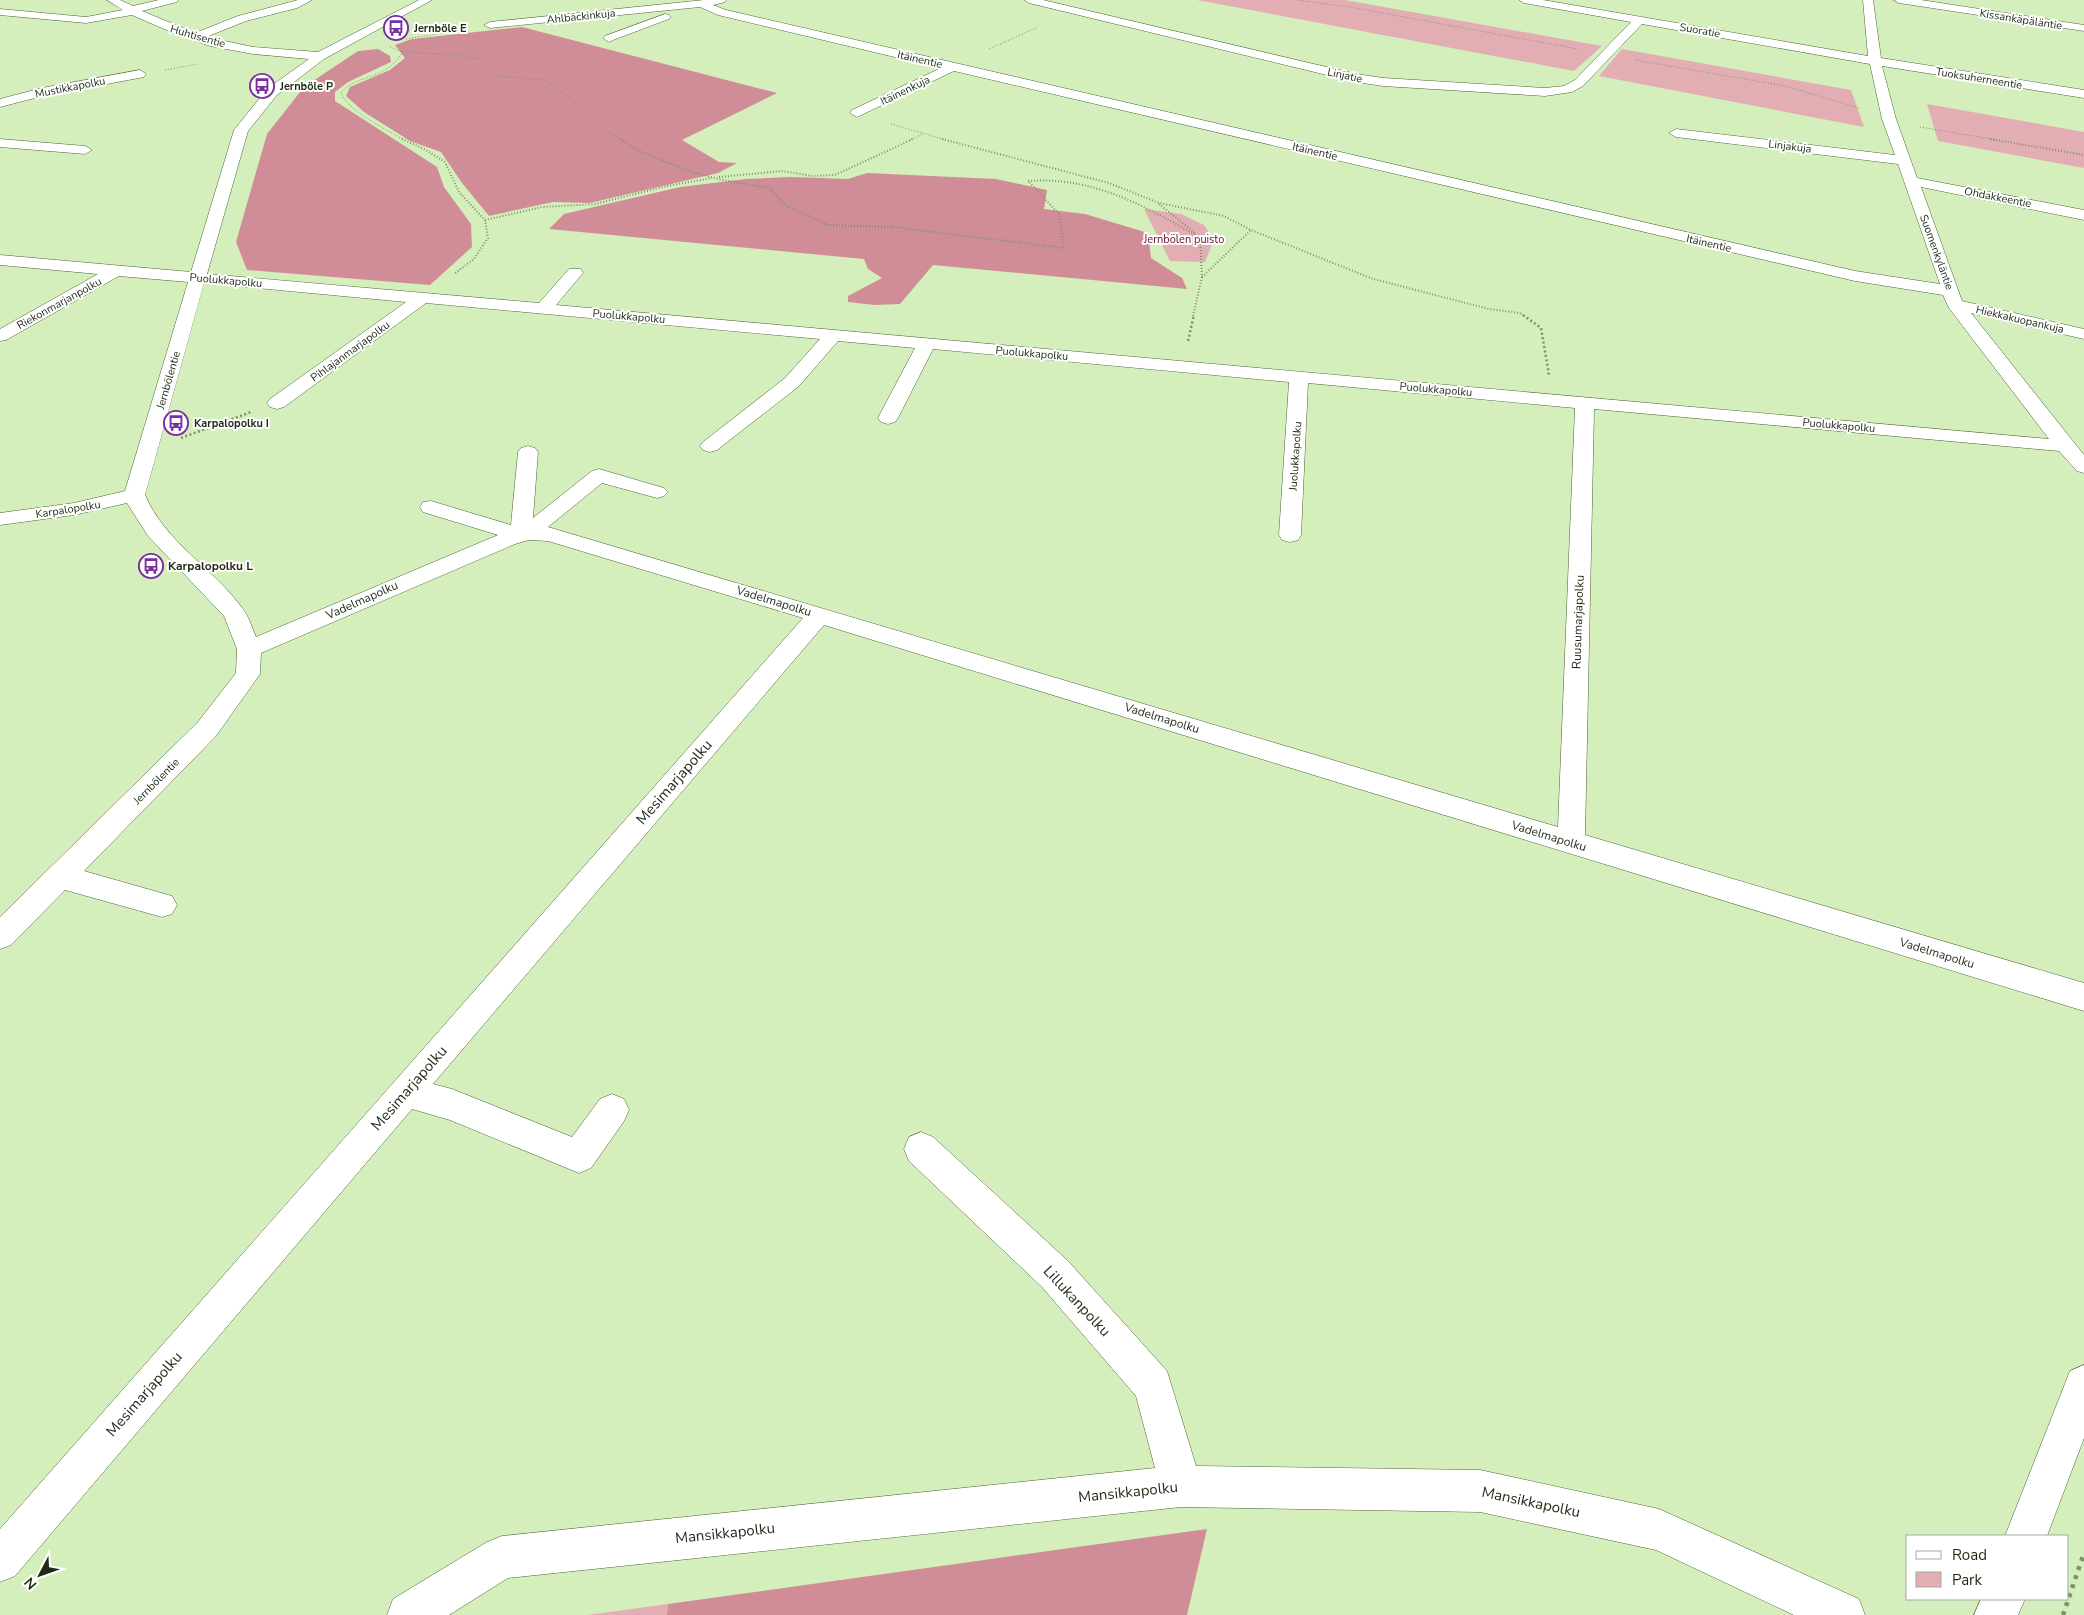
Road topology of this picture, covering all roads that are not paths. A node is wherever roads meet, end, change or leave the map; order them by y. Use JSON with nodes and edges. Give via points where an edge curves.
{"nodes":[{"id":1,"x":112,"y":0,"type":"edge"},
{"id":2,"x":173,"y":0,"type":"edge"},
{"id":3,"x":308,"y":0,"type":"edge"},
{"id":4,"x":427,"y":0,"type":"edge"},
{"id":5,"x":721,"y":0,"type":"edge"},
{"id":6,"x":1029,"y":0,"type":"edge"},
{"id":7,"x":1524,"y":0,"type":"edge"},
{"id":8,"x":1868,"y":0,"type":"edge"},
{"id":9,"x":1899,"y":0,"type":"edge"},
{"id":10,"x":19,"y":2,"type":"dead end"},
{"id":11,"x":697,"y":2,"type":"edge"},
{"id":12,"x":0,"y":11,"type":"edge"},
{"id":13,"x":133,"y":11,"type":"junction"},
{"id":14,"x":1639,"y":20,"type":"junction"},
{"id":15,"x":476,"y":22,"type":"dead end"},
{"id":16,"x":506,"y":24,"type":"junction"},
{"id":17,"x":490,"y":26,"type":"road end"},
{"id":18,"x":2084,"y":28,"type":"edge"},
{"id":19,"x":195,"y":37,"type":"junction"},
{"id":20,"x":609,"y":38,"type":"dead end"},
{"id":21,"x":320,"y":56,"type":"junction"},
{"id":22,"x":1875,"y":61,"type":"junction"},
{"id":23,"x":952,"y":66,"type":"junction"},
{"id":24,"x":140,"y":74,"type":"road end"},
{"id":25,"x":2084,"y":94,"type":"edge"},
{"id":26,"x":0,"y":103,"type":"edge"},
{"id":27,"x":857,"y":113,"type":"road end"},
{"id":28,"x":1676,"y":133,"type":"dead end"},
{"id":29,"x":0,"y":143,"type":"edge"},
{"id":30,"x":84,"y":150,"type":"dead end"},
{"id":31,"x":1904,"y":160,"type":"junction"},
{"id":32,"x":1912,"y":181,"type":"junction"},
{"id":33,"x":2084,"y":215,"type":"edge"},
{"id":34,"x":0,"y":260,"type":"edge"},
{"id":35,"x":117,"y":270,"type":"junction"},
{"id":36,"x":574,"y":273,"type":"dead end"},
{"id":37,"x":197,"y":278,"type":"junction"},
{"id":38,"x":422,"y":298,"type":"junction"},
{"id":39,"x":1953,"y":298,"type":"junction"},
{"id":40,"x":543,"y":309,"type":"junction"},
{"id":41,"x":2084,"y":334,"type":"edge"},
{"id":42,"x":834,"y":335,"type":"junction"},
{"id":43,"x":0,"y":336,"type":"edge"},
{"id":44,"x":927,"y":343,"type":"junction"},
{"id":45,"x":1299,"y":377,"type":"junction"},
{"id":46,"x":1586,"y":402,"type":"junction"},
{"id":47,"x":277,"y":403,"type":"road end"},
{"id":48,"x":888,"y":418,"type":"dead end"},
{"id":49,"x":710,"y":446,"type":"dead end"},
{"id":50,"x":2065,"y":446,"type":"junction"},
{"id":51,"x":528,"y":452,"type":"dead end"},
{"id":52,"x":2084,"y":468,"type":"edge"},
{"id":53,"x":657,"y":492,"type":"dead end"},
{"id":54,"x":134,"y":495,"type":"junction"},
{"id":55,"x":431,"y":507,"type":"dead end"},
{"id":56,"x":0,"y":519,"type":"edge"},
{"id":57,"x":525,"y":534,"type":"junction"},
{"id":58,"x":1290,"y":534,"type":"dead end"},
{"id":59,"x":819,"y":615,"type":"junction"},
{"id":60,"x":249,"y":649,"type":"junction"},
{"id":61,"x":1571,"y":842,"type":"junction"},
{"id":62,"x":59,"y":877,"type":"junction"},
{"id":63,"x":162,"y":904,"type":"dead end"},
{"id":64,"x":0,"y":936,"type":"edge"},
{"id":65,"x":2084,"y":997,"type":"edge"},
{"id":66,"x":406,"y":1092,"type":"junction"},
{"id":67,"x":612,"y":1110,"type":"dead end"},
{"id":68,"x":921,"y":1149,"type":"dead end"},
{"id":69,"x":2084,"y":1385,"type":"edge"},
{"id":70,"x":1182,"y":1486,"type":"junction"},
{"id":71,"x":2026,"y":1535,"type":"edge"},
{"id":72,"x":0,"y":1561,"type":"edge"},
{"id":73,"x":2003,"y":1600,"type":"edge"},
{"id":74,"x":409,"y":1615,"type":"edge"},
{"id":75,"x":1843,"y":1615,"type":"edge"},
{"id":76,"x":1996,"y":1615,"type":"edge"}],
"edges":[{"from":1,"to":13,"type":"street","name":"Huhtisentie"},
{"from":2,"to":13,"type":"street"},
{"from":3,"to":19,"type":"street","via":[[242,18]]},
{"from":4,"to":21,"type":"street","name":"Jernbölentie"},
{"from":5,"to":11,"type":"street"},
{"from":6,"to":14,"type":"street","name":"Linjatie","via":[[1356,78],[1545,92],[1567,89],[1579,83]]},
{"from":7,"to":14,"type":"street","name":"Suoratie"},
{"from":8,"to":22,"type":"street","name":"Suomenkyläntie"},
{"from":9,"to":18,"type":"street","name":"Kissankäpäläntie"},
{"from":10,"to":12,"type":"street"},
{"from":11,"to":16,"type":"street","name":"Ahlbäckinkuja"},
{"from":11,"to":20,"type":"street"},
{"from":11,"to":23,"type":"street","name":"Itäinentie","via":[[722,13]]},
{"from":12,"to":13,"type":"street","via":[[86,20]]},
{"from":13,"to":19,"type":"street","name":"Huhtisentie"},
{"from":14,"to":22,"type":"street","name":"Suoratie"},
{"from":15,"to":16,"type":"street"},
{"from":16,"to":17,"type":"street","name":"Ahlbäckinkuja"},
{"from":19,"to":21,"type":"street","name":"Huhtisentie","via":[[216,44]]},
{"from":21,"to":37,"type":"street","name":"Jernbölentie","via":[[272,92],[242,130]]},
{"from":22,"to":25,"type":"street","name":"Tuoksuherneentie"},
{"from":22,"to":31,"type":"street","name":"Suomenkyläntie","via":[[1889,118]]},
{"from":23,"to":27,"type":"street","name":"Itäinenkuja"},
{"from":23,"to":39,"type":"street","name":"Itäinentie"},
{"from":24,"to":26,"type":"street","name":"Mustikkapolku"},
{"from":28,"to":31,"type":"street","name":"Linjakuja"},
{"from":29,"to":30,"type":"street"},
{"from":31,"to":32,"type":"street","name":"Suomenkyläntie"},
{"from":32,"to":33,"type":"street","name":"Ohdakkeentie"},
{"from":32,"to":39,"type":"street","name":"Suomenkyläntie"},
{"from":34,"to":35,"type":"street","name":"Puolukkapolku"},
{"from":35,"to":37,"type":"street","name":"Puolukkapolku"},
{"from":35,"to":43,"type":"street","name":"Riekonmarjanpolku"},
{"from":36,"to":40,"type":"street"},
{"from":37,"to":38,"type":"street","name":"Puolukkapolku"},
{"from":37,"to":54,"type":"street","name":"Jernbölentie"},
{"from":38,"to":40,"type":"street","name":"Puolukkapolku"},
{"from":38,"to":47,"type":"street","name":"Pihlajanmarjapolku"},
{"from":39,"to":41,"type":"street","name":"Hiekkakuopankuja"},
{"from":39,"to":50,"type":"street","name":"Suomenkyläntie"},
{"from":40,"to":42,"type":"street","name":"Puolukkapolku"},
{"from":42,"to":44,"type":"street","name":"Puolukkapolku"},
{"from":42,"to":49,"type":"street","via":[[792,382]]},
{"from":44,"to":45,"type":"street","name":"Puolukkapolku"},
{"from":44,"to":48,"type":"street"},
{"from":45,"to":46,"type":"street","name":"Puolukkapolku"},
{"from":45,"to":58,"type":"street","name":"Juolukkapolku"},
{"from":46,"to":50,"type":"street","name":"Puolukkapolku"},
{"from":46,"to":61,"type":"street","name":"Ruusumarjapolku"},
{"from":50,"to":52,"type":"street","name":"Suomenkyläntie"},
{"from":51,"to":57,"type":"street"},
{"from":53,"to":57,"type":"street","via":[[599,475]]},
{"from":54,"to":56,"type":"street","name":"Karpalopolku","via":[[74,509]]},
{"from":54,"to":60,"type":"street","name":"Jernbölentie","via":[[156,530],[234,613]]},
{"from":55,"to":57,"type":"street"},
{"from":57,"to":59,"type":"street","name":"Vadelmapolku","via":[[550,534]]},
{"from":57,"to":60,"type":"street","name":"Vadelmapolku","via":[[434,568]]},
{"from":59,"to":61,"type":"street","name":"Vadelmapolku"},
{"from":59,"to":66,"type":"street","name":"Mesimarjapolku"},
{"from":60,"to":62,"type":"street","name":"Jernbölentie","via":[[248,674],[207,729]]},
{"from":61,"to":65,"type":"street","name":"Vadelmapolku"},
{"from":62,"to":63,"type":"street"},
{"from":62,"to":64,"type":"street","name":"Jernbölentie"},
{"from":66,"to":67,"type":"street","via":[[452,1106],[579,1156]]},
{"from":66,"to":72,"type":"street","name":"Mesimarjapolku"},
{"from":68,"to":70,"type":"street","name":"Lillukanpolku","via":[[1055,1274],[1153,1385]]},
{"from":69,"to":71,"type":"street"},
{"from":70,"to":74,"type":"street","name":"Mansikkapolku","via":[[502,1557]]},
{"from":70,"to":75,"type":"street","name":"Mansikkapolku","via":[[1480,1491],[1659,1530]]},
{"from":73,"to":76,"type":"street"}]}
